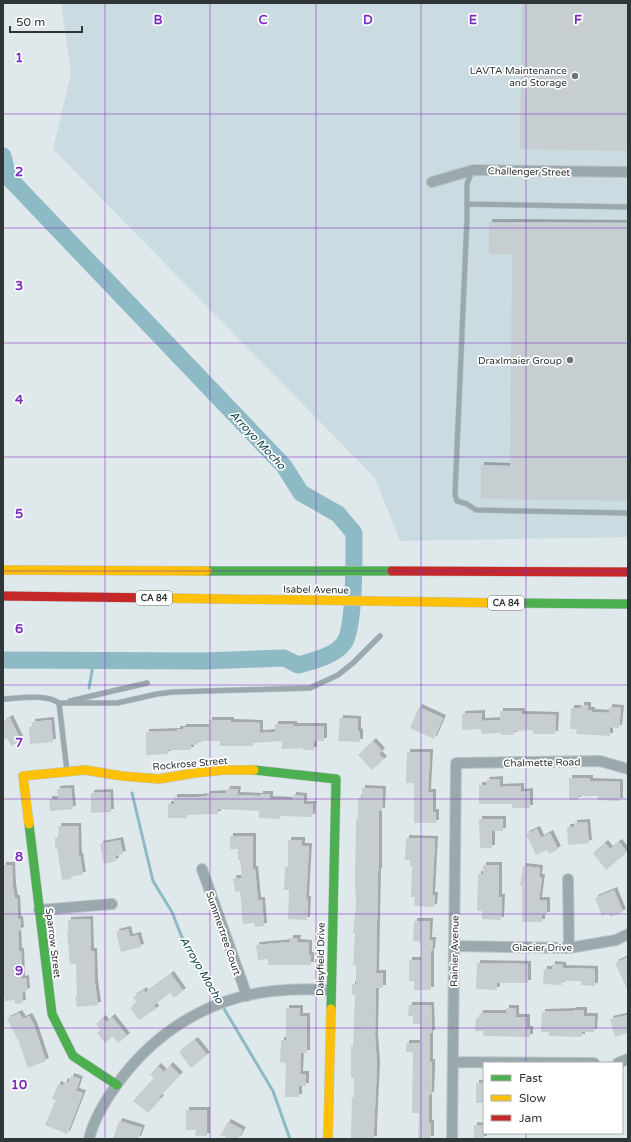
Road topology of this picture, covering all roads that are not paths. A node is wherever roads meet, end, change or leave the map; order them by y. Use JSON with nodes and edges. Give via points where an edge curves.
{"nodes":[{"id":1,"x":473,"y":170,"type":"junction"},
{"id":2,"x":628,"y":172,"type":"edge"},
{"id":3,"x":432,"y":182,"type":"dead end"},
{"id":4,"x":467,"y":204,"type":"junction"},
{"id":5,"x":628,"y":207,"type":"edge"},
{"id":6,"x":628,"y":513,"type":"edge"},
{"id":7,"x":3,"y":570,"type":"edge"},
{"id":8,"x":628,"y":572,"type":"edge"},
{"id":9,"x":3,"y":596,"type":"edge"},
{"id":10,"x":628,"y":604,"type":"edge"},
{"id":11,"x":380,"y":636,"type":"dead end"},
{"id":12,"x":147,"y":683,"type":"dead end"},
{"id":13,"x":3,"y":699,"type":"edge"},
{"id":14,"x":59,"y":703,"type":"junction"},
{"id":15,"x":456,"y":763,"type":"joint"},
{"id":16,"x":628,"y":769,"type":"edge"},
{"id":17,"x":67,"y":772,"type":"junction"},
{"id":18,"x":23,"y":776,"type":"joint"},
{"id":19,"x":336,"y":779,"type":"joint"},
{"id":20,"x":202,"y":869,"type":"dead end"},
{"id":21,"x":568,"y":879,"type":"dead end"},
{"id":22,"x":112,"y":904,"type":"dead end"},
{"id":23,"x":39,"y":910,"type":"junction"},
{"id":24,"x":628,"y":934,"type":"edge"},
{"id":25,"x":454,"y":946,"type":"junction"},
{"id":26,"x":569,"y":948,"type":"junction"},
{"id":27,"x":330,"y":990,"type":"junction"},
{"id":28,"x":247,"y":996,"type":"junction"},
{"id":29,"x":453,"y":1062,"type":"junction"},
{"id":30,"x":483,"y":1062,"type":"edge"},
{"id":31,"x":116,"y":1085,"type":"junction"},
{"id":32,"x":89,"y":1139,"type":"edge"},
{"id":33,"x":328,"y":1139,"type":"edge"},
{"id":34,"x":452,"y":1139,"type":"edge"}],
"edges":[{"from":1,"to":2,"type":"street","name":"Challenger Street"},
{"from":1,"to":3,"type":"street","name":"Challenger Street"},
{"from":1,"to":4,"type":"lane","via":[[467,184]]},
{"from":4,"to":5,"type":"lane"},
{"from":4,"to":6,"type":"lane","via":[[455,494],[457,501],[476,510]]},
{"from":7,"to":8,"type":"main road","name":"Isabel Avenue"},
{"from":9,"to":10,"type":"main road","name":"Isabel Avenue","number":"CA 84"},
{"from":11,"to":14,"type":"lane","via":[[338,675],[310,688],[173,692],[117,702]]},
{"from":12,"to":14,"type":"lane"},
{"from":13,"to":14,"type":"lane","via":[[52,699]]},
{"from":14,"to":17,"type":"lane"},
{"from":15,"to":16,"type":"street","name":"Chalmette Road","via":[[600,761]]},
{"from":15,"to":25,"type":"street","name":"Rainier Avenue"},
{"from":17,"to":18,"type":"main road","name":"Rockrose Street"},
{"from":17,"to":19,"type":"main road","name":"Rockrose Street","via":[[85,770],[159,779],[202,772],[254,770]]},
{"from":18,"to":23,"type":"main road","name":"Sparrow Street"},
{"from":19,"to":27,"type":"main road","name":"Daisyfield Drive"},
{"from":20,"to":28,"type":"street","name":"Summertree Court"},
{"from":21,"to":26,"type":"street"},
{"from":22,"to":23,"type":"street"},
{"from":23,"to":31,"type":"main road","name":"Sparrow Street","via":[[52,1014],[73,1056]]},
{"from":24,"to":26,"type":"street","name":"Glacier Drive","via":[[616,940]]},
{"from":25,"to":26,"type":"street","name":"Glacier Drive"},
{"from":25,"to":29,"type":"street","name":"Rainier Avenue"},
{"from":27,"to":28,"type":"street","via":[[271,991]]},
{"from":27,"to":33,"type":"main road","name":"Daisyfield Drive"},
{"from":28,"to":31,"type":"street","via":[[201,1011],[174,1027],[135,1061]]},
{"from":29,"to":30,"type":"street"},
{"from":29,"to":34,"type":"street","name":"Rainier Avenue"},
{"from":31,"to":32,"type":"street","via":[[101,1110]]}]}
